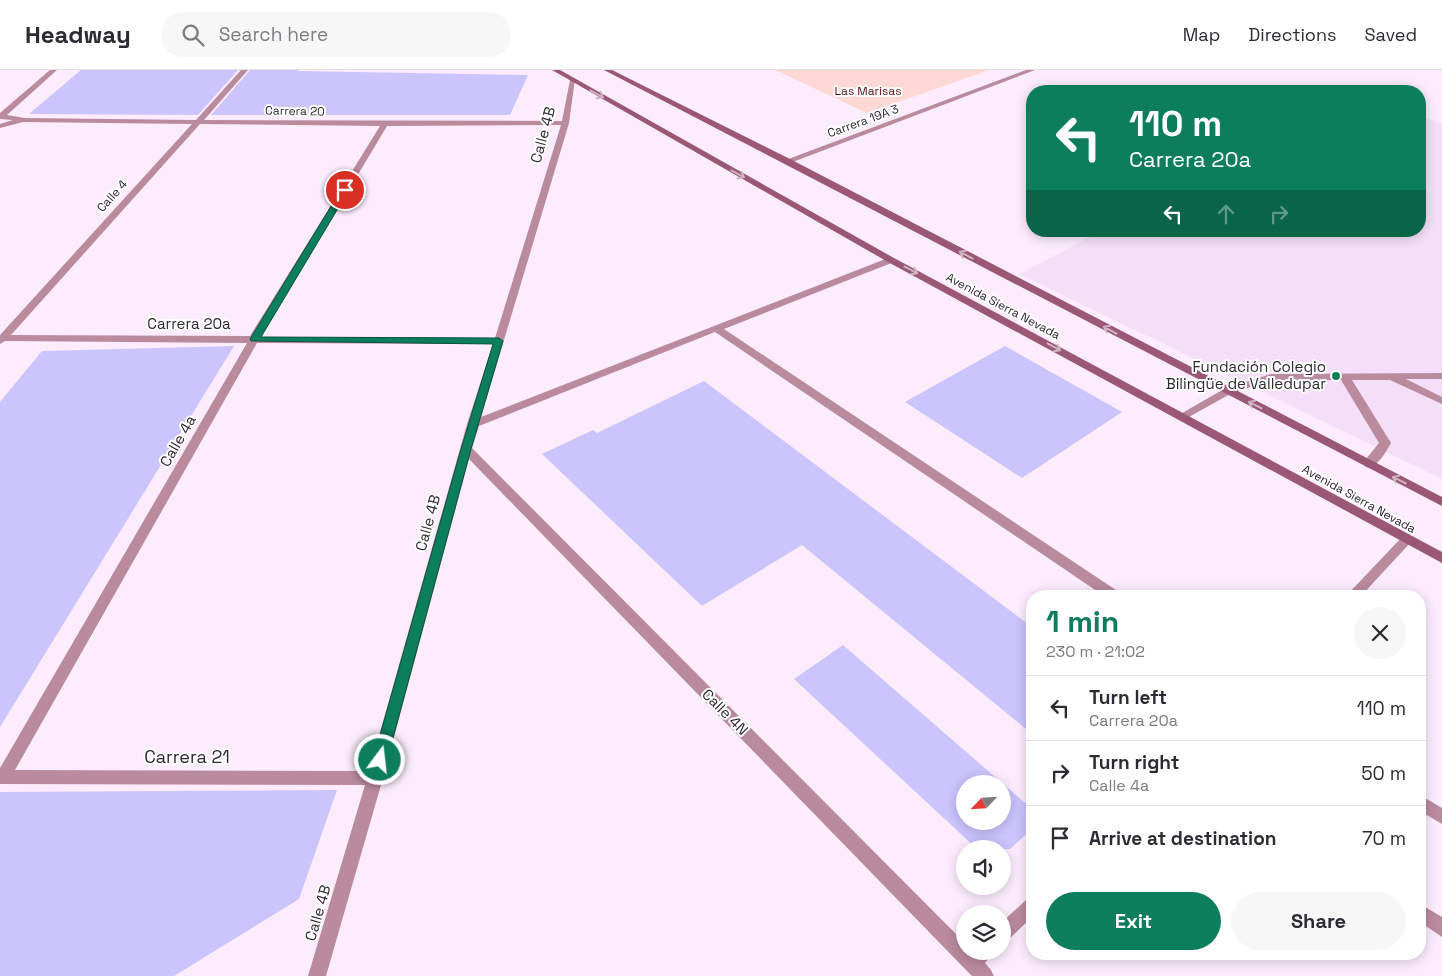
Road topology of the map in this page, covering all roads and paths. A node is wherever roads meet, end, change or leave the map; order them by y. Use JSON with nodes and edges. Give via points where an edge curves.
{"nodes":[{"id":1,"x":54,"y":70,"type":"edge"},
{"id":2,"x":245,"y":70,"type":"edge"},
{"id":3,"x":554,"y":70,"type":"edge"},
{"id":4,"x":607,"y":70,"type":"edge"},
{"id":5,"x":1032,"y":70,"type":"edge"},
{"id":6,"x":573,"y":80,"type":"junction"},
{"id":7,"x":0,"y":116,"type":"edge"},
{"id":8,"x":25,"y":120,"type":"junction"},
{"id":9,"x":197,"y":121,"type":"junction"},
{"id":10,"x":565,"y":123,"type":"junction"},
{"id":11,"x":385,"y":124,"type":"junction"},
{"id":12,"x":0,"y":126,"type":"edge"},
{"id":13,"x":787,"y":161,"type":"junction"},
{"id":14,"x":891,"y":260,"type":"junction"},
{"id":15,"x":717,"y":329,"type":"junction"},
{"id":16,"x":1,"y":339,"type":"edge"},
{"id":17,"x":254,"y":339,"type":"junction"},
{"id":18,"x":499,"y":341,"type":"junction"},
{"id":19,"x":1344,"y":376,"type":"junction"},
{"id":20,"x":1390,"y":376,"type":"junction"},
{"id":21,"x":1442,"y":376,"type":"edge"},
{"id":22,"x":1228,"y":391,"type":"junction"},
{"id":23,"x":1442,"y":402,"type":"edge"},
{"id":24,"x":1183,"y":416,"type":"junction"},
{"id":25,"x":473,"y":424,"type":"junction"},
{"id":26,"x":466,"y":449,"type":"junction"},
{"id":27,"x":1368,"y":464,"type":"junction"},
{"id":28,"x":1442,"y":502,"type":"edge"},
{"id":29,"x":1407,"y":539,"type":"junction"},
{"id":30,"x":1442,"y":558,"type":"edge"},
{"id":31,"x":1105,"y":590,"type":"edge"},
{"id":32,"x":1359,"y":590,"type":"edge"},
{"id":33,"x":2,"y":777,"type":"edge"},
{"id":34,"x":375,"y":778,"type":"junction"},
{"id":35,"x":1426,"y":806,"type":"edge"},
{"id":36,"x":1442,"y":817,"type":"edge"},
{"id":37,"x":1026,"y":912,"type":"edge"},
{"id":38,"x":1426,"y":916,"type":"edge"},
{"id":39,"x":1011,"y":926,"type":"edge"},
{"id":40,"x":1442,"y":928,"type":"edge"},
{"id":41,"x":956,"y":935,"type":"edge"},
{"id":42,"x":979,"y":960,"type":"edge"},
{"id":43,"x":317,"y":976,"type":"edge"},
{"id":44,"x":985,"y":976,"type":"edge"}],
"edges":[{"from":1,"to":7,"type":"street"},
{"from":2,"to":9,"type":"street","name":"Calle 4"},
{"from":3,"to":6,"type":"main road","name":"Avenida Sierra Nevada"},
{"from":4,"to":13,"type":"main road","name":"Avenida Sierra Nevada"},
{"from":5,"to":13,"type":"street","name":"Carrera 19A 3"},
{"from":6,"to":10,"type":"street","name":"Calle 4B"},
{"from":6,"to":14,"type":"main road","name":"Avenida Sierra Nevada","one_way":true},
{"from":7,"to":8,"type":"street","name":"Carrera 20"},
{"from":8,"to":9,"type":"street","name":"Carrera 20"},
{"from":8,"to":12,"type":"street","name":"Carrera 20"},
{"from":9,"to":11,"type":"street","name":"Carrera 20"},
{"from":9,"to":16,"type":"street","name":"Calle 4"},
{"from":10,"to":11,"type":"street","name":"Carrera 20"},
{"from":10,"to":18,"type":"street","name":"Calle 4B"},
{"from":11,"to":17,"type":"street","name":"Calle 4a"},
{"from":22,"to":13,"type":"main road","name":"Avenida Sierra Nevada","one_way":true},
{"from":14,"to":15,"type":"street"},
{"from":14,"to":24,"type":"main road","name":"Avenida Sierra Nevada","one_way":true},
{"from":15,"to":25,"type":"street"},
{"from":15,"to":31,"type":"street"},
{"from":16,"to":17,"type":"street","name":"Carrera 20a"},
{"from":17,"to":18,"type":"street","name":"Carrera 20a"},
{"from":17,"to":33,"type":"street","name":"Calle 4a"},
{"from":18,"to":25,"type":"street","name":"Calle 4B"},
{"from":19,"to":20,"type":"street"},
{"from":19,"to":22,"type":"street","via":[[1270,376]]},
{"from":19,"to":27,"type":"street","via":[[1386,442]]},
{"from":20,"to":21,"type":"street"},
{"from":20,"to":23,"type":"street"},
{"from":22,"to":24,"type":"street"},
{"from":27,"to":22,"type":"main road","name":"Avenida Sierra Nevada","one_way":true},
{"from":24,"to":29,"type":"main road","name":"Avenida Sierra Nevada"},
{"from":25,"to":26,"type":"street","name":"Calle 4B"},
{"from":26,"to":34,"type":"street","name":"Calle 4B"},
{"from":26,"to":41,"type":"street","name":"Calle 4N"},
{"from":28,"to":27,"type":"main road","name":"Avenida Sierra Nevada","one_way":true},
{"from":29,"to":30,"type":"main road","name":"Avenida Sierra Nevada"},
{"from":29,"to":32,"type":"street"},
{"from":33,"to":34,"type":"street","name":"Carrera 21"},
{"from":34,"to":43,"type":"street","name":"Calle 4B"},
{"from":35,"to":36,"type":"street"},
{"from":37,"to":39,"type":"street"},
{"from":38,"to":40,"type":"street"},
{"from":42,"to":44,"type":"street","name":"Calle 4N"}]}
